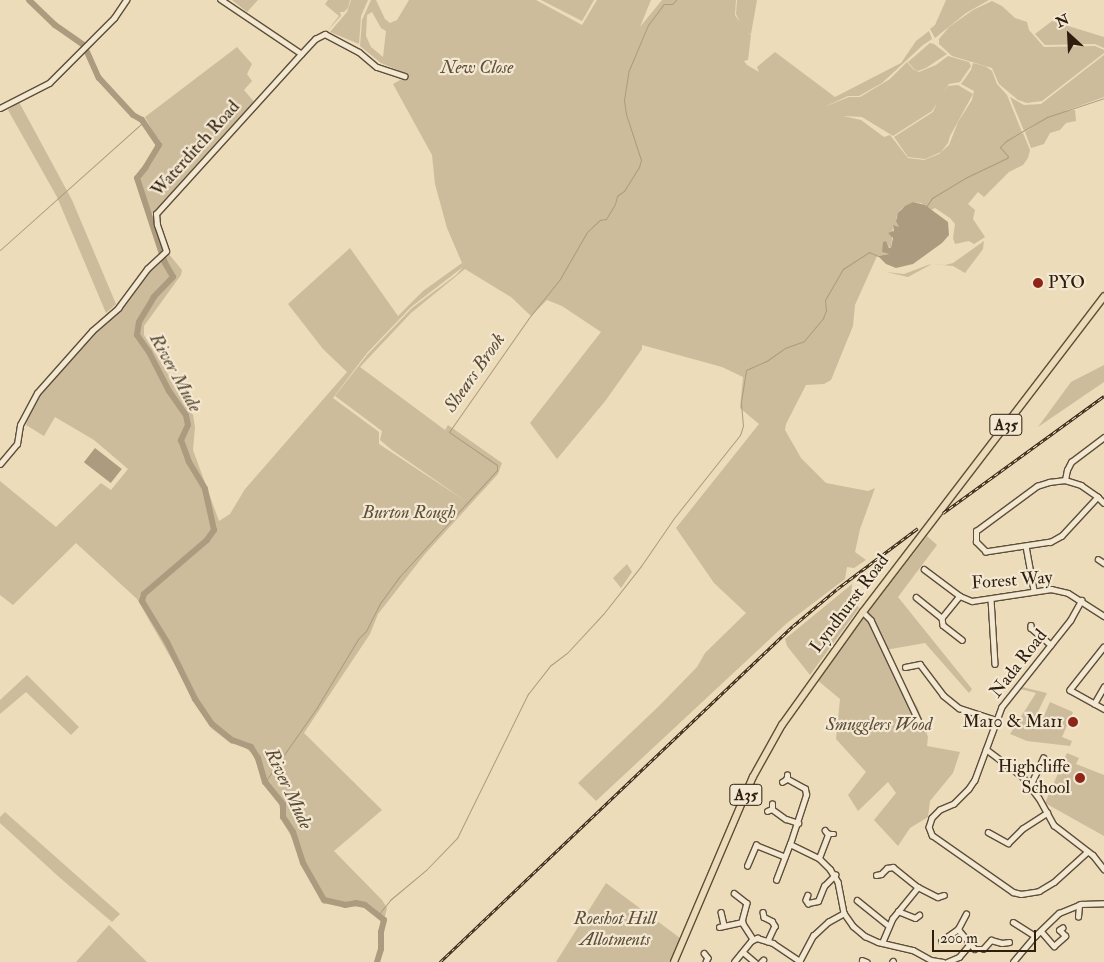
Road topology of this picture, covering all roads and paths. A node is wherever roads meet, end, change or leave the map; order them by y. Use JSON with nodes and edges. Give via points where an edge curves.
{"nodes":[{"id":1,"x":126,"y":0,"type":"edge"},
{"id":2,"x":221,"y":0,"type":"edge"},
{"id":3,"x":301,"y":54,"type":"junction"},
{"id":4,"x":405,"y":76,"type":"dead end"},
{"id":5,"x":0,"y":108,"type":"edge"},
{"id":6,"x":1104,"y":297,"type":"edge"},
{"id":7,"x":1104,"y":437,"type":"edge"},
{"id":8,"x":0,"y":464,"type":"edge"},
{"id":9,"x":1066,"y":480,"type":"junction"},
{"id":10,"x":1098,"y":497,"type":"junction"},
{"id":11,"x":1104,"y":502,"type":"edge"},
{"id":12,"x":1026,"y":546,"type":"junction"},
{"id":13,"x":1098,"y":559,"type":"dead end"},
{"id":14,"x":1104,"y":563,"type":"edge"},
{"id":15,"x":924,"y":569,"type":"dead end"},
{"id":16,"x":1034,"y":590,"type":"junction"},
{"id":17,"x":960,"y":596,"type":"junction"},
{"id":18,"x":916,"y":597,"type":"dead end"},
{"id":19,"x":990,"y":599,"type":"junction"},
{"id":20,"x":1082,"y":600,"type":"junction"},
{"id":21,"x":863,"y":612,"type":"junction"},
{"id":22,"x":1104,"y":616,"type":"edge"},
{"id":23,"x":942,"y":618,"type":"junction"},
{"id":24,"x":1030,"y":628,"type":"dead end"},
{"id":25,"x":962,"y":640,"type":"dead end"},
{"id":26,"x":1051,"y":645,"type":"junction"},
{"id":27,"x":1104,"y":647,"type":"edge"},
{"id":28,"x":995,"y":664,"type":"dead end"},
{"id":29,"x":906,"y":667,"type":"dead end"},
{"id":30,"x":1104,"y":687,"type":"edge"},
{"id":31,"x":1094,"y":704,"type":"junction"},
{"id":32,"x":1104,"y":709,"type":"edge"},
{"id":33,"x":996,"y":720,"type":"junction"},
{"id":34,"x":922,"y":728,"type":"dead end"},
{"id":35,"x":986,"y":749,"type":"junction"},
{"id":36,"x":1043,"y":758,"type":"dead end"},
{"id":37,"x":782,"y":782,"type":"dead end"},
{"id":38,"x":1030,"y":786,"type":"junction"},
{"id":39,"x":770,"y":808,"type":"dead end"},
{"id":40,"x":1047,"y":812,"type":"junction"},
{"id":41,"x":798,"y":822,"type":"junction"},
{"id":42,"x":988,"y":832,"type":"dead end"},
{"id":43,"x":829,"y":833,"type":"dead end"},
{"id":44,"x":790,"y":844,"type":"junction"},
{"id":45,"x":1087,"y":852,"type":"junction"},
{"id":46,"x":784,"y":857,"type":"junction"},
{"id":47,"x":818,"y":858,"type":"junction"},
{"id":48,"x":744,"y":859,"type":"dead end"},
{"id":49,"x":749,"y":860,"type":"junction"},
{"id":50,"x":748,"y":866,"type":"dead end"},
{"id":51,"x":1104,"y":869,"type":"edge"},
{"id":52,"x":835,"y":875,"type":"junction"},
{"id":53,"x":880,"y":876,"type":"dead end"},
{"id":54,"x":776,"y":880,"type":"dead end"},
{"id":55,"x":918,"y":887,"type":"junction"},
{"id":56,"x":734,"y":893,"type":"dead end"},
{"id":57,"x":808,"y":895,"type":"dead end"},
{"id":58,"x":944,"y":895,"type":"dead end"},
{"id":59,"x":1104,"y":902,"type":"edge"},
{"id":60,"x":860,"y":904,"type":"dead end"},
{"id":61,"x":1079,"y":905,"type":"junction"},
{"id":62,"x":898,"y":911,"type":"junction"},
{"id":63,"x":721,"y":912,"type":"dead end"},
{"id":64,"x":844,"y":913,"type":"junction"},
{"id":65,"x":966,"y":914,"type":"dead end"},
{"id":66,"x":763,"y":917,"type":"dead end"},
{"id":67,"x":1078,"y":917,"type":"dead end"},
{"id":68,"x":917,"y":918,"type":"dead end"},
{"id":69,"x":742,"y":922,"type":"junction"},
{"id":70,"x":1013,"y":922,"type":"dead end"},
{"id":71,"x":888,"y":926,"type":"junction"},
{"id":72,"x":1062,"y":928,"type":"dead end"},
{"id":73,"x":958,"y":929,"type":"junction"},
{"id":74,"x":1040,"y":931,"type":"junction"},
{"id":75,"x":1035,"y":936,"type":"junction"},
{"id":76,"x":753,"y":939,"type":"junction"},
{"id":77,"x":768,"y":941,"type":"junction"},
{"id":78,"x":941,"y":941,"type":"dead end"},
{"id":79,"x":1009,"y":942,"type":"dead end"},
{"id":80,"x":882,"y":943,"type":"junction"},
{"id":81,"x":969,"y":945,"type":"junction"},
{"id":82,"x":743,"y":952,"type":"junction"},
{"id":83,"x":704,"y":953,"type":"dead end"},
{"id":84,"x":800,"y":961,"type":"edge"},
{"id":85,"x":931,"y":961,"type":"edge"},
{"id":86,"x":674,"y":962,"type":"edge"},
{"id":87,"x":706,"y":962,"type":"edge"},
{"id":88,"x":734,"y":962,"type":"edge"},
{"id":89,"x":755,"y":962,"type":"edge"},
{"id":90,"x":944,"y":962,"type":"edge"},
{"id":91,"x":949,"y":962,"type":"edge"},
{"id":92,"x":1013,"y":962,"type":"edge"}],
"edges":[{"from":1,"to":5,"type":"street","via":[[114,18],[49,83]]},
{"from":2,"to":3,"type":"street"},
{"from":3,"to":4,"type":"street","via":[[324,34],[359,52],[377,67]]},
{"from":3,"to":8,"type":"street","name":"Waterditch Road","via":[[156,214],[166,251],[147,269],[118,308],[92,331],[37,393],[20,425],[17,444]]},
{"from":6,"to":21,"type":"main road","name":"Lyndhurst Road","number":"A35"},
{"from":7,"to":9,"type":"street","via":[[1071,462]]},
{"from":9,"to":10,"type":"street","via":[[1082,485]]},
{"from":9,"to":12,"type":"street","via":[[1037,486],[976,531],[976,542],[986,552]]},
{"from":10,"to":11,"type":"street"},
{"from":10,"to":12,"type":"street","via":[[1057,539]]},
{"from":12,"to":16,"type":"street"},
{"from":13,"to":14,"type":"street"},
{"from":15,"to":17,"type":"street","name":"Forest Way"},
{"from":16,"to":19,"type":"street","name":"Forest Way"},
{"from":16,"to":20,"type":"street","name":"Forest Way","via":[[1051,589]]},
{"from":17,"to":19,"type":"street","name":"Forest Way","via":[[972,601]]},
{"from":17,"to":23,"type":"street"},
{"from":18,"to":23,"type":"street"},
{"from":19,"to":28,"type":"street"},
{"from":20,"to":22,"type":"street","name":"Forest Way"},
{"from":20,"to":26,"type":"street","name":"Nada Road"},
{"from":21,"to":34,"type":"street","via":[[871,620]]},
{"from":21,"to":86,"type":"main road","name":"Lyndhurst Road","number":"A35","via":[[806,689],[759,766]]},
{"from":23,"to":25,"type":"street","via":[[943,625]]},
{"from":24,"to":26,"type":"street"},
{"from":26,"to":33,"type":"street","name":"Nada Road","via":[[1008,699]]},
{"from":27,"to":31,"type":"street","via":[[1070,690]]},
{"from":29,"to":33,"type":"street","via":[[920,664],[943,695],[959,708]]},
{"from":30,"to":31,"type":"street"},
{"from":31,"to":32,"type":"street"},
{"from":33,"to":35,"type":"street","name":"Nada Road"},
{"from":35,"to":38,"type":"street","via":[[1016,770]]},
{"from":35,"to":45,"type":"street","name":"Nada Road","via":[[969,789],[954,804],[932,818],[929,827],[932,836],[1021,894],[1040,891]]},
{"from":36,"to":38,"type":"street"},
{"from":37,"to":41,"type":"street","via":[[787,777],[807,787]]},
{"from":38,"to":40,"type":"street"},
{"from":39,"to":41,"type":"street","via":[[786,819]]},
{"from":40,"to":42,"type":"street","via":[[1008,843]]},
{"from":40,"to":45,"type":"street","via":[[1059,831]]},
{"from":41,"to":44,"type":"street"},
{"from":43,"to":47,"type":"street"},
{"from":44,"to":46,"type":"street"},
{"from":44,"to":47,"type":"street"},
{"from":45,"to":51,"type":"street"},
{"from":46,"to":49,"type":"street","via":[[758,845]]},
{"from":46,"to":54,"type":"street"},
{"from":47,"to":52,"type":"street"},
{"from":48,"to":49,"type":"street"},
{"from":49,"to":50,"type":"street"},
{"from":52,"to":57,"type":"street","via":[[824,886],[818,900],[808,903]]},
{"from":52,"to":64,"type":"street"},
{"from":53,"to":55,"type":"street","via":[[885,869],[892,867]]},
{"from":55,"to":58,"type":"street","via":[[938,897]]},
{"from":55,"to":62,"type":"street"},
{"from":56,"to":69,"type":"street","via":[[747,904]]},
{"from":59,"to":61,"type":"street"},
{"from":60,"to":71,"type":"street"},
{"from":61,"to":67,"type":"street"},
{"from":61,"to":74,"type":"street","via":[[1059,913]]},
{"from":62,"to":68,"type":"street"},
{"from":62,"to":71,"type":"street"},
{"from":63,"to":69,"type":"street","via":[[722,926]]},
{"from":64,"to":80,"type":"street","via":[[862,934]]},
{"from":64,"to":84,"type":"street","via":[[818,930]]},
{"from":65,"to":73,"type":"street"},
{"from":66,"to":77,"type":"street","via":[[772,921],[774,926]]},
{"from":69,"to":76,"type":"street"},
{"from":70,"to":75,"type":"street"},
{"from":71,"to":80,"type":"street"},
{"from":72,"to":74,"type":"street","via":[[1059,930],[1065,936],[1054,946]]},
{"from":73,"to":78,"type":"street"},
{"from":73,"to":81,"type":"street"},
{"from":74,"to":75,"type":"street"},
{"from":75,"to":92,"type":"street"},
{"from":76,"to":77,"type":"street"},
{"from":76,"to":82,"type":"street"},
{"from":77,"to":84,"type":"street"},
{"from":79,"to":81,"type":"street","via":[[1002,944],[991,940],[981,950]]},
{"from":80,"to":85,"type":"street","via":[[913,950]]},
{"from":81,"to":91,"type":"street","via":[[959,957]]},
{"from":82,"to":88,"type":"street"},
{"from":82,"to":89,"type":"street"},
{"from":83,"to":87,"type":"street","via":[[708,958]]},
{"from":85,"to":90,"type":"street"}]}
